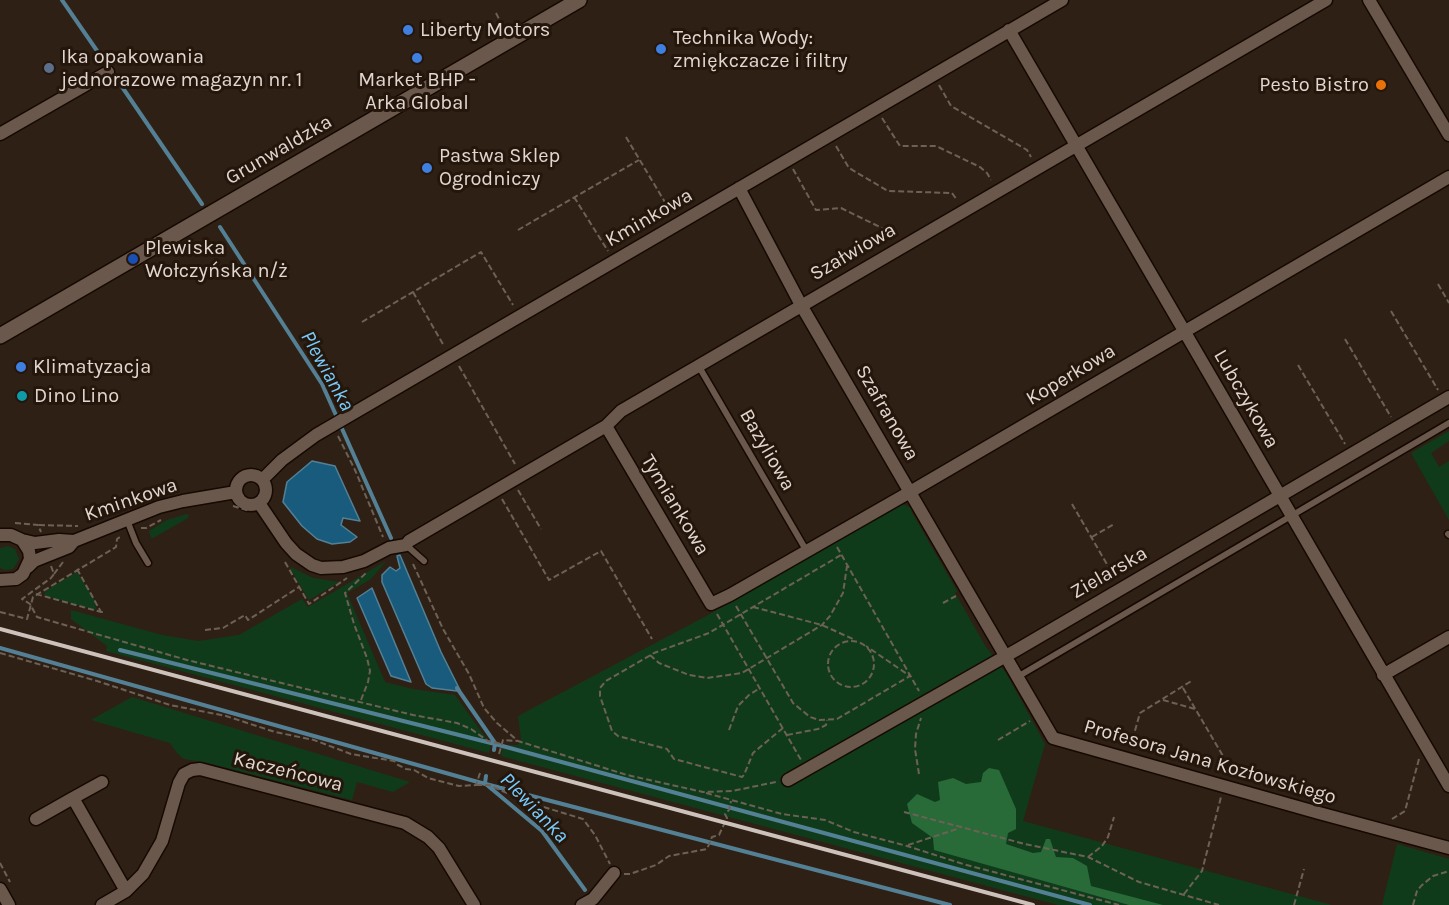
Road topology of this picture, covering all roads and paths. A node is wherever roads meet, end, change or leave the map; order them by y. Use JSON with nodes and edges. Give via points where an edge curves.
{"nodes":[{"id":1,"x":579,"y":0,"type":"edge"},
{"id":2,"x":1062,"y":0,"type":"edge"},
{"id":3,"x":1326,"y":0,"type":"edge"},
{"id":4,"x":1369,"y":0,"type":"edge"},
{"id":5,"x":496,"y":13,"type":"dead end"},
{"id":6,"x":1009,"y":30,"type":"junction"},
{"id":7,"x":506,"y":32,"type":"dead end"},
{"id":8,"x":108,"y":72,"type":"dead end"},
{"id":9,"x":933,"y":74,"type":"junction"},
{"id":10,"x":876,"y":108,"type":"junction"},
{"id":11,"x":0,"y":134,"type":"edge"},
{"id":12,"x":830,"y":135,"type":"junction"},
{"id":13,"x":1449,"y":135,"type":"edge"},
{"id":14,"x":626,"y":137,"type":"dead end"},
{"id":15,"x":1076,"y":144,"type":"junction"},
{"id":16,"x":639,"y":160,"type":"junction"},
{"id":17,"x":788,"y":160,"type":"junction"},
{"id":18,"x":1037,"y":167,"type":"junction"},
{"id":19,"x":1449,"y":177,"type":"edge"},
{"id":20,"x":739,"y":188,"type":"junction"},
{"id":21,"x":997,"y":190,"type":"junction"},
{"id":22,"x":574,"y":197,"type":"junction"},
{"id":23,"x":963,"y":211,"type":"junction"},
{"id":24,"x":678,"y":224,"type":"junction"},
{"id":25,"x":518,"y":230,"type":"dead end"},
{"id":26,"x":898,"y":249,"type":"junction"},
{"id":27,"x":614,"y":261,"type":"junction"},
{"id":28,"x":1438,"y":284,"type":"dead end"},
{"id":29,"x":413,"y":292,"type":"junction"},
{"id":30,"x":1449,"y":303,"type":"edge"},
{"id":31,"x":801,"y":305,"type":"junction"},
{"id":32,"x":1391,"y":311,"type":"dead end"},
{"id":33,"x":519,"y":316,"type":"junction"},
{"id":34,"x":362,"y":322,"type":"dead end"},
{"id":35,"x":1183,"y":331,"type":"junction"},
{"id":36,"x":0,"y":336,"type":"edge"},
{"id":37,"x":1345,"y":339,"type":"dead end"},
{"id":38,"x":454,"y":360,"type":"junction"},
{"id":39,"x":698,"y":365,"type":"junction"},
{"id":40,"x":1298,"y":365,"type":"dead end"},
{"id":41,"x":1446,"y":398,"type":"edge"},
{"id":42,"x":1449,"y":423,"type":"edge"},
{"id":43,"x":606,"y":426,"type":"junction"},
{"id":44,"x":1397,"y":427,"type":"junction"},
{"id":45,"x":338,"y":435,"type":"dead end"},
{"id":46,"x":1351,"y":454,"type":"junction"},
{"id":47,"x":515,"y":464,"type":"dead end"},
{"id":48,"x":262,"y":480,"type":"junction"},
{"id":49,"x":513,"y":481,"type":"junction"},
{"id":50,"x":496,"y":491,"type":"junction"},
{"id":51,"x":236,"y":492,"type":"junction"},
{"id":52,"x":910,"y":492,"type":"junction"},
{"id":53,"x":1280,"y":495,"type":"junction"},
{"id":54,"x":229,"y":504,"type":"dead end"},
{"id":55,"x":1072,"y":504,"type":"dead end"},
{"id":56,"x":256,"y":507,"type":"junction"},
{"id":57,"x":1292,"y":515,"type":"junction"},
{"id":58,"x":168,"y":517,"type":"dead end"},
{"id":59,"x":126,"y":519,"type":"junction"},
{"id":60,"x":9,"y":523,"type":"dead end"},
{"id":61,"x":1114,"y":524,"type":"dead end"},
{"id":62,"x":38,"y":525,"type":"junction"},
{"id":63,"x":40,"y":529,"type":"dead end"},
{"id":64,"x":541,"y":529,"type":"dead end"},
{"id":65,"x":101,"y":530,"type":"junction"},
{"id":66,"x":131,"y":532,"type":"junction"},
{"id":67,"x":0,"y":535,"type":"edge"},
{"id":68,"x":831,"y":537,"type":"junction"},
{"id":69,"x":1092,"y":537,"type":"junction"},
{"id":70,"x":22,"y":540,"type":"junction"},
{"id":71,"x":74,"y":541,"type":"junction"},
{"id":72,"x":406,"y":545,"type":"junction"},
{"id":73,"x":390,"y":548,"type":"junction"},
{"id":74,"x":806,"y":550,"type":"junction"},
{"id":75,"x":841,"y":555,"type":"junction"},
{"id":76,"x":424,"y":561,"type":"dead end"},
{"id":77,"x":148,"y":563,"type":"dead end"},
{"id":78,"x":290,"y":563,"type":"dead end"},
{"id":79,"x":847,"y":566,"type":"junction"},
{"id":80,"x":28,"y":567,"type":"junction"},
{"id":81,"x":77,"y":569,"type":"junction"},
{"id":82,"x":360,"y":572,"type":"dead end"},
{"id":83,"x":338,"y":579,"type":"dead end"},
{"id":84,"x":0,"y":580,"type":"edge"},
{"id":85,"x":299,"y":587,"type":"junction"},
{"id":86,"x":1121,"y":588,"type":"junction"},
{"id":87,"x":36,"y":594,"type":"junction"},
{"id":88,"x":730,"y":596,"type":"junction"},
{"id":89,"x":99,"y":597,"type":"dead end"},
{"id":90,"x":94,"y":598,"type":"junction"},
{"id":91,"x":22,"y":599,"type":"dead end"},
{"id":92,"x":30,"y":604,"type":"junction"},
{"id":93,"x":711,"y":604,"type":"junction"},
{"id":94,"x":753,"y":608,"type":"junction"},
{"id":95,"x":0,"y":612,"type":"edge"},
{"id":96,"x":741,"y":615,"type":"junction"},
{"id":97,"x":723,"y":625,"type":"junction"},
{"id":98,"x":822,"y":625,"type":"junction"},
{"id":99,"x":205,"y":630,"type":"dead end"},
{"id":100,"x":1449,"y":637,"type":"edge"},
{"id":101,"x":652,"y":639,"type":"dead end"},
{"id":102,"x":861,"y":643,"type":"junction"},
{"id":103,"x":866,"y":646,"type":"junction"},
{"id":104,"x":0,"y":653,"type":"edge"},
{"id":105,"x":650,"y":655,"type":"junction"},
{"id":106,"x":1007,"y":655,"type":"junction"},
{"id":107,"x":767,"y":658,"type":"junction"},
{"id":108,"x":749,"y":669,"type":"junction"},
{"id":109,"x":1383,"y":675,"type":"junction"},
{"id":110,"x":910,"y":676,"type":"junction"},
{"id":111,"x":1018,"y":676,"type":"junction"},
{"id":112,"x":1193,"y":680,"type":"dead end"},
{"id":113,"x":1182,"y":687,"type":"junction"},
{"id":114,"x":760,"y":688,"type":"junction"},
{"id":115,"x":1162,"y":699,"type":"junction"},
{"id":116,"x":360,"y":701,"type":"junction"},
{"id":117,"x":926,"y":701,"type":"junction"},
{"id":118,"x":1195,"y":709,"type":"junction"},
{"id":119,"x":1040,"y":715,"type":"junction"},
{"id":120,"x":827,"y":720,"type":"junction"},
{"id":121,"x":783,"y":728,"type":"junction"},
{"id":122,"x":729,"y":730,"type":"dead end"},
{"id":123,"x":787,"y":735,"type":"junction"},
{"id":124,"x":998,"y":740,"type":"dead end"},
{"id":125,"x":518,"y":741,"type":"junction"},
{"id":126,"x":502,"y":744,"type":"junction"},
{"id":127,"x":1428,"y":752,"type":"junction"},
{"id":128,"x":499,"y":754,"type":"dead end"},
{"id":129,"x":1127,"y":760,"type":"junction"},
{"id":130,"x":808,"y":770,"type":"junction"},
{"id":131,"x":480,"y":773,"type":"dead end"},
{"id":132,"x":919,"y":774,"type":"dead end"},
{"id":133,"x":789,"y":780,"type":"joint"},
{"id":134,"x":102,"y":782,"type":"dead end"},
{"id":135,"x":476,"y":785,"type":"junction"},
{"id":136,"x":1220,"y":785,"type":"junction"},
{"id":137,"x":1449,"y":786,"type":"edge"},
{"id":138,"x":704,"y":792,"type":"junction"},
{"id":139,"x":73,"y":798,"type":"junction"},
{"id":140,"x":731,"y":801,"type":"junction"},
{"id":141,"x":904,"y":812,"type":"dead end"},
{"id":142,"x":1114,"y":817,"type":"dead end"},
{"id":143,"x":36,"y":819,"type":"dead end"},
{"id":144,"x":960,"y":828,"type":"junction"},
{"id":145,"x":1384,"y":830,"type":"junction"},
{"id":146,"x":907,"y":846,"type":"junction"},
{"id":147,"x":1449,"y":848,"type":"edge"},
{"id":148,"x":1088,"y":857,"type":"junction"},
{"id":149,"x":1304,"y":868,"type":"dead end"},
{"id":150,"x":1449,"y":872,"type":"edge"},
{"id":151,"x":614,"y":873,"type":"junction"},
{"id":152,"x":0,"y":889,"type":"edge"},
{"id":153,"x":126,"y":891,"type":"junction"},
{"id":154,"x":1184,"y":894,"type":"junction"},
{"id":155,"x":9,"y":905,"type":"edge"},
{"id":156,"x":102,"y":905,"type":"edge"},
{"id":157,"x":474,"y":905,"type":"edge"},
{"id":158,"x":582,"y":905,"type":"edge"},
{"id":159,"x":1119,"y":905,"type":"edge"},
{"id":160,"x":1219,"y":905,"type":"edge"},
{"id":161,"x":1294,"y":905,"type":"edge"},
{"id":162,"x":1413,"y":905,"type":"edge"}],
"edges":[{"from":1,"to":36,"type":"street","name":"Grunwaldzka"},
{"from":2,"to":6,"type":"street","name":"Kminkowa"},
{"from":3,"to":15,"type":"street","name":"Szałwiowa"},
{"from":4,"to":13,"type":"street"},
{"from":5,"to":7,"type":"path"},
{"from":6,"to":9,"type":"street","name":"Kminkowa"},
{"from":6,"to":15,"type":"street","name":"Lubczykowa"},
{"from":8,"to":11,"type":"street"},
{"from":9,"to":10,"type":"street","name":"Kminkowa"},
{"from":9,"to":18,"type":"path","via":[[951,106],[1027,150]]},
{"from":10,"to":12,"type":"street","name":"Kminkowa"},
{"from":10,"to":21,"type":"path","via":[[900,146],[936,146],[987,173]]},
{"from":12,"to":17,"type":"street","name":"Kminkowa"},
{"from":12,"to":23,"type":"path","via":[[849,168],[888,191],[952,193]]},
{"from":14,"to":16,"type":"path"},
{"from":15,"to":18,"type":"street","name":"Szałwiowa"},
{"from":15,"to":35,"type":"street","name":"Lubczykowa"},
{"from":16,"to":22,"type":"path"},
{"from":16,"to":24,"type":"path"},
{"from":17,"to":20,"type":"street","name":"Kminkowa"},
{"from":17,"to":26,"type":"path","via":[[816,210],[841,208],[886,230]]},
{"from":18,"to":21,"type":"street","name":"Szałwiowa"},
{"from":19,"to":35,"type":"street","name":"Koperkowa"},
{"from":20,"to":24,"type":"street","name":"Kminkowa"},
{"from":20,"to":31,"type":"street","name":"Szafranowa"},
{"from":21,"to":23,"type":"street","name":"Szałwiowa"},
{"from":22,"to":25,"type":"path"},
{"from":22,"to":27,"type":"path"},
{"from":23,"to":26,"type":"street","name":"Szałwiowa"},
{"from":24,"to":27,"type":"street","name":"Kminkowa"},
{"from":26,"to":31,"type":"street","name":"Szałwiowa"},
{"from":27,"to":33,"type":"street","name":"Kminkowa"},
{"from":28,"to":30,"type":"path"},
{"from":29,"to":33,"type":"path","via":[[481,252]]},
{"from":29,"to":34,"type":"path"},
{"from":29,"to":38,"type":"path"},
{"from":31,"to":39,"type":"street","name":"Szałwiowa"},
{"from":31,"to":52,"type":"street","name":"Szafranowa"},
{"from":32,"to":41,"type":"path"},
{"from":33,"to":38,"type":"street","name":"Kminkowa"},
{"from":35,"to":52,"type":"street","name":"Koperkowa"},
{"from":35,"to":53,"type":"street","name":"Lubczykowa"},
{"from":37,"to":44,"type":"path"},
{"from":38,"to":47,"type":"path"},
{"from":38,"to":48,"type":"street","name":"Kminkowa","via":[[316,435]]},
{"from":39,"to":43,"type":"street","name":"Szałwiowa","via":[[621,411]]},
{"from":39,"to":74,"type":"lane","name":"Bazyliowa"},
{"from":40,"to":46,"type":"path"},
{"from":41,"to":44,"type":"street","name":"Zielarska"},
{"from":42,"to":57,"type":"lane"},
{"from":43,"to":49,"type":"street","name":"Szałwiowa"},
{"from":43,"to":93,"type":"street","name":"Tymiankowa"},
{"from":44,"to":46,"type":"street","name":"Zielarska"},
{"from":45,"to":73,"type":"path"},
{"from":46,"to":53,"type":"street","name":"Zielarska"},
{"from":48,"to":51,"type":"street","via":[[247,476]]},
{"from":48,"to":56,"type":"street","via":[[266,495]]},
{"from":49,"to":50,"type":"street","name":"Szałwiowa"},
{"from":49,"to":64,"type":"path"},
{"from":50,"to":72,"type":"street","name":"Szałwiowa"},
{"from":50,"to":101,"type":"path","via":[[549,580],[601,551]]},
{"from":51,"to":56,"type":"street","via":[[241,501]]},
{"from":51,"to":59,"type":"street","name":"Kminkowa","via":[[183,501]]},
{"from":52,"to":68,"type":"street","name":"Koperkowa"},
{"from":52,"to":106,"type":"street","name":"Szafranowa"},
{"from":53,"to":57,"type":"street","name":"Lubczykowa"},
{"from":53,"to":86,"type":"street","name":"Zielarska"},
{"from":54,"to":56,"type":"path"},
{"from":55,"to":69,"type":"path"},
{"from":56,"to":73,"type":"street","via":[[296,554],[321,568],[364,561]]},
{"from":57,"to":109,"type":"street","name":"Lubczykowa"},
{"from":57,"to":111,"type":"lane"},
{"from":58,"to":66,"type":"path"},
{"from":59,"to":65,"type":"street","name":"Kminkowa"},
{"from":59,"to":66,"type":"lane"},
{"from":60,"to":62,"type":"path"},
{"from":61,"to":69,"type":"path"},
{"from":62,"to":63,"type":"path"},
{"from":62,"to":65,"type":"path","via":[[93,526]]},
{"from":65,"to":71,"type":"street","name":"Kminkowa"},
{"from":66,"to":77,"type":"lane"},
{"from":66,"to":81,"type":"path","via":[[117,539],[116,547]]},
{"from":67,"to":70,"type":"street","via":[[11,534]]},
{"from":68,"to":74,"type":"street","name":"Koperkowa"},
{"from":68,"to":75,"type":"path"},
{"from":69,"to":86,"type":"path"},
{"from":70,"to":71,"type":"street"},
{"from":70,"to":80,"type":"street","via":[[29,551]]},
{"from":71,"to":80,"type":"street"},
{"from":72,"to":73,"type":"street"},
{"from":72,"to":76,"type":"lane"},
{"from":72,"to":125,"type":"path","via":[[484,708]]},
{"from":74,"to":88,"type":"street","name":"Koperkowa"},
{"from":75,"to":79,"type":"path"},
{"from":75,"to":94,"type":"path"},
{"from":78,"to":85,"type":"path","via":[[284,556]]},
{"from":79,"to":98,"type":"path","via":[[843,593]]},
{"from":79,"to":110,"type":"path"},
{"from":80,"to":84,"type":"street","via":[[16,579]]},
{"from":81,"to":87,"type":"path"},
{"from":81,"to":90,"type":"path"},
{"from":82,"to":116,"type":"path","via":[[369,568],[345,594],[370,671]]},
{"from":83,"to":85,"type":"path","via":[[351,576],[309,603]]},
{"from":85,"to":99,"type":"path","via":[[248,620],[245,615],[223,628]]},
{"from":86,"to":106,"type":"street","name":"Zielarska"},
{"from":87,"to":90,"type":"path","via":[[103,612]]},
{"from":87,"to":92,"type":"path"},
{"from":88,"to":93,"type":"street","name":"Koperkowa"},
{"from":88,"to":96,"type":"path"},
{"from":89,"to":90,"type":"path"},
{"from":91,"to":92,"type":"path"},
{"from":92,"to":95,"type":"path","via":[[27,619]]},
{"from":92,"to":116,"type":"path","via":[[38,617],[118,641]]},
{"from":93,"to":97,"type":"path"},
{"from":94,"to":96,"type":"path"},
{"from":94,"to":98,"type":"path"},
{"from":96,"to":97,"type":"path"},
{"from":96,"to":107,"type":"path"},
{"from":97,"to":105,"type":"path"},
{"from":97,"to":108,"type":"path"},
{"from":98,"to":102,"type":"path"},
{"from":98,"to":107,"type":"path"},
{"from":100,"to":109,"type":"street"},
{"from":102,"to":103,"type":"path"},
{"from":102,"to":103,"type":"path","via":[[838,644],[829,657],[829,672],[840,684],[855,687],[869,679],[874,664]]},
{"from":103,"to":110,"type":"path"},
{"from":104,"to":135,"type":"path","via":[[161,703],[226,716],[351,754],[394,761],[428,778],[459,786]]},
{"from":105,"to":108,"type":"path","via":[[671,669],[707,678]]},
{"from":105,"to":121,"type":"path","via":[[600,688],[612,731],[618,736],[667,749],[674,759],[742,777],[753,753]]},
{"from":106,"to":111,"type":"street","name":"Profesora Jana Kozłowskiego"},
{"from":106,"to":117,"type":"street","name":"Zielarska"},
{"from":107,"to":108,"type":"path"},
{"from":107,"to":120,"type":"path","via":[[799,710]]},
{"from":108,"to":114,"type":"path"},
{"from":109,"to":127,"type":"street","name":"Lubczykowa"},
{"from":110,"to":117,"type":"path"},
{"from":110,"to":120,"type":"path","via":[[837,719]]},
{"from":111,"to":119,"type":"street","name":"Profesora Jana Kozłowskiego"},
{"from":112,"to":113,"type":"path"},
{"from":113,"to":115,"type":"path"},
{"from":113,"to":118,"type":"path"},
{"from":114,"to":121,"type":"path"},
{"from":114,"to":122,"type":"path","via":[[738,706]]},
{"from":115,"to":118,"type":"path"},
{"from":115,"to":129,"type":"path","via":[[1140,713]]},
{"from":116,"to":126,"type":"path","via":[[457,723],[488,741]]},
{"from":117,"to":130,"type":"street","name":"Zielarska"},
{"from":117,"to":132,"type":"path","via":[[916,734]]},
{"from":118,"to":136,"type":"path","via":[[1223,756]]},
{"from":119,"to":124,"type":"path"},
{"from":119,"to":129,"type":"street","name":"Profesora Jana Kozłowskiego","via":[[1053,738]]},
{"from":120,"to":123,"type":"path","via":[[818,729]]},
{"from":121,"to":123,"type":"path"},
{"from":123,"to":130,"type":"path"},
{"from":125,"to":126,"type":"path","via":[[503,740]]},
{"from":125,"to":138,"type":"path","via":[[627,775]]},
{"from":126,"to":128,"type":"path"},
{"from":127,"to":137,"type":"street","name":"Lubczykowa"},
{"from":127,"to":145,"type":"path","via":[[1419,758],[1405,811],[1386,823]]},
{"from":129,"to":136,"type":"street","name":"Profesora Jana Kozłowskiego"},
{"from":130,"to":133,"type":"street","name":"Zielarska"},
{"from":131,"to":135,"type":"path"},
{"from":133,"to":138,"type":"path"},
{"from":134,"to":139,"type":"street"},
{"from":135,"to":151,"type":"path","via":[[489,785],[527,802],[583,819]]},
{"from":136,"to":145,"type":"street","name":"Profesora Jana Kozłowskiego"},
{"from":136,"to":154,"type":"path","via":[[1202,871]]},
{"from":138,"to":140,"type":"path"},
{"from":139,"to":143,"type":"street"},
{"from":139,"to":153,"type":"street"},
{"from":140,"to":146,"type":"path","via":[[825,820]]},
{"from":140,"to":151,"type":"path","via":[[719,835],[712,837],[707,849],[669,856],[630,874]]},
{"from":141,"to":144,"type":"path"},
{"from":142,"to":148,"type":"path","via":[[1108,837]]},
{"from":144,"to":146,"type":"path"},
{"from":144,"to":148,"type":"path"},
{"from":145,"to":147,"type":"street","name":"Profesora Jana Kozłowskiego"},
{"from":146,"to":159,"type":"path"},
{"from":148,"to":154,"type":"path","via":[[1139,882]]},
{"from":149,"to":161,"type":"path"},
{"from":150,"to":162,"type":"path","via":[[1434,876],[1421,886]]},
{"from":151,"to":158,"type":"street","via":[[593,899]]},
{"from":152,"to":155,"type":"street"},
{"from":153,"to":156,"type":"street","name":"Kaczeńcowa"},
{"from":153,"to":157,"type":"street","name":"Kaczeńcowa","via":[[158,850],[184,774],[200,769],[405,823],[439,848]]},
{"from":154,"to":160,"type":"path"}]}
